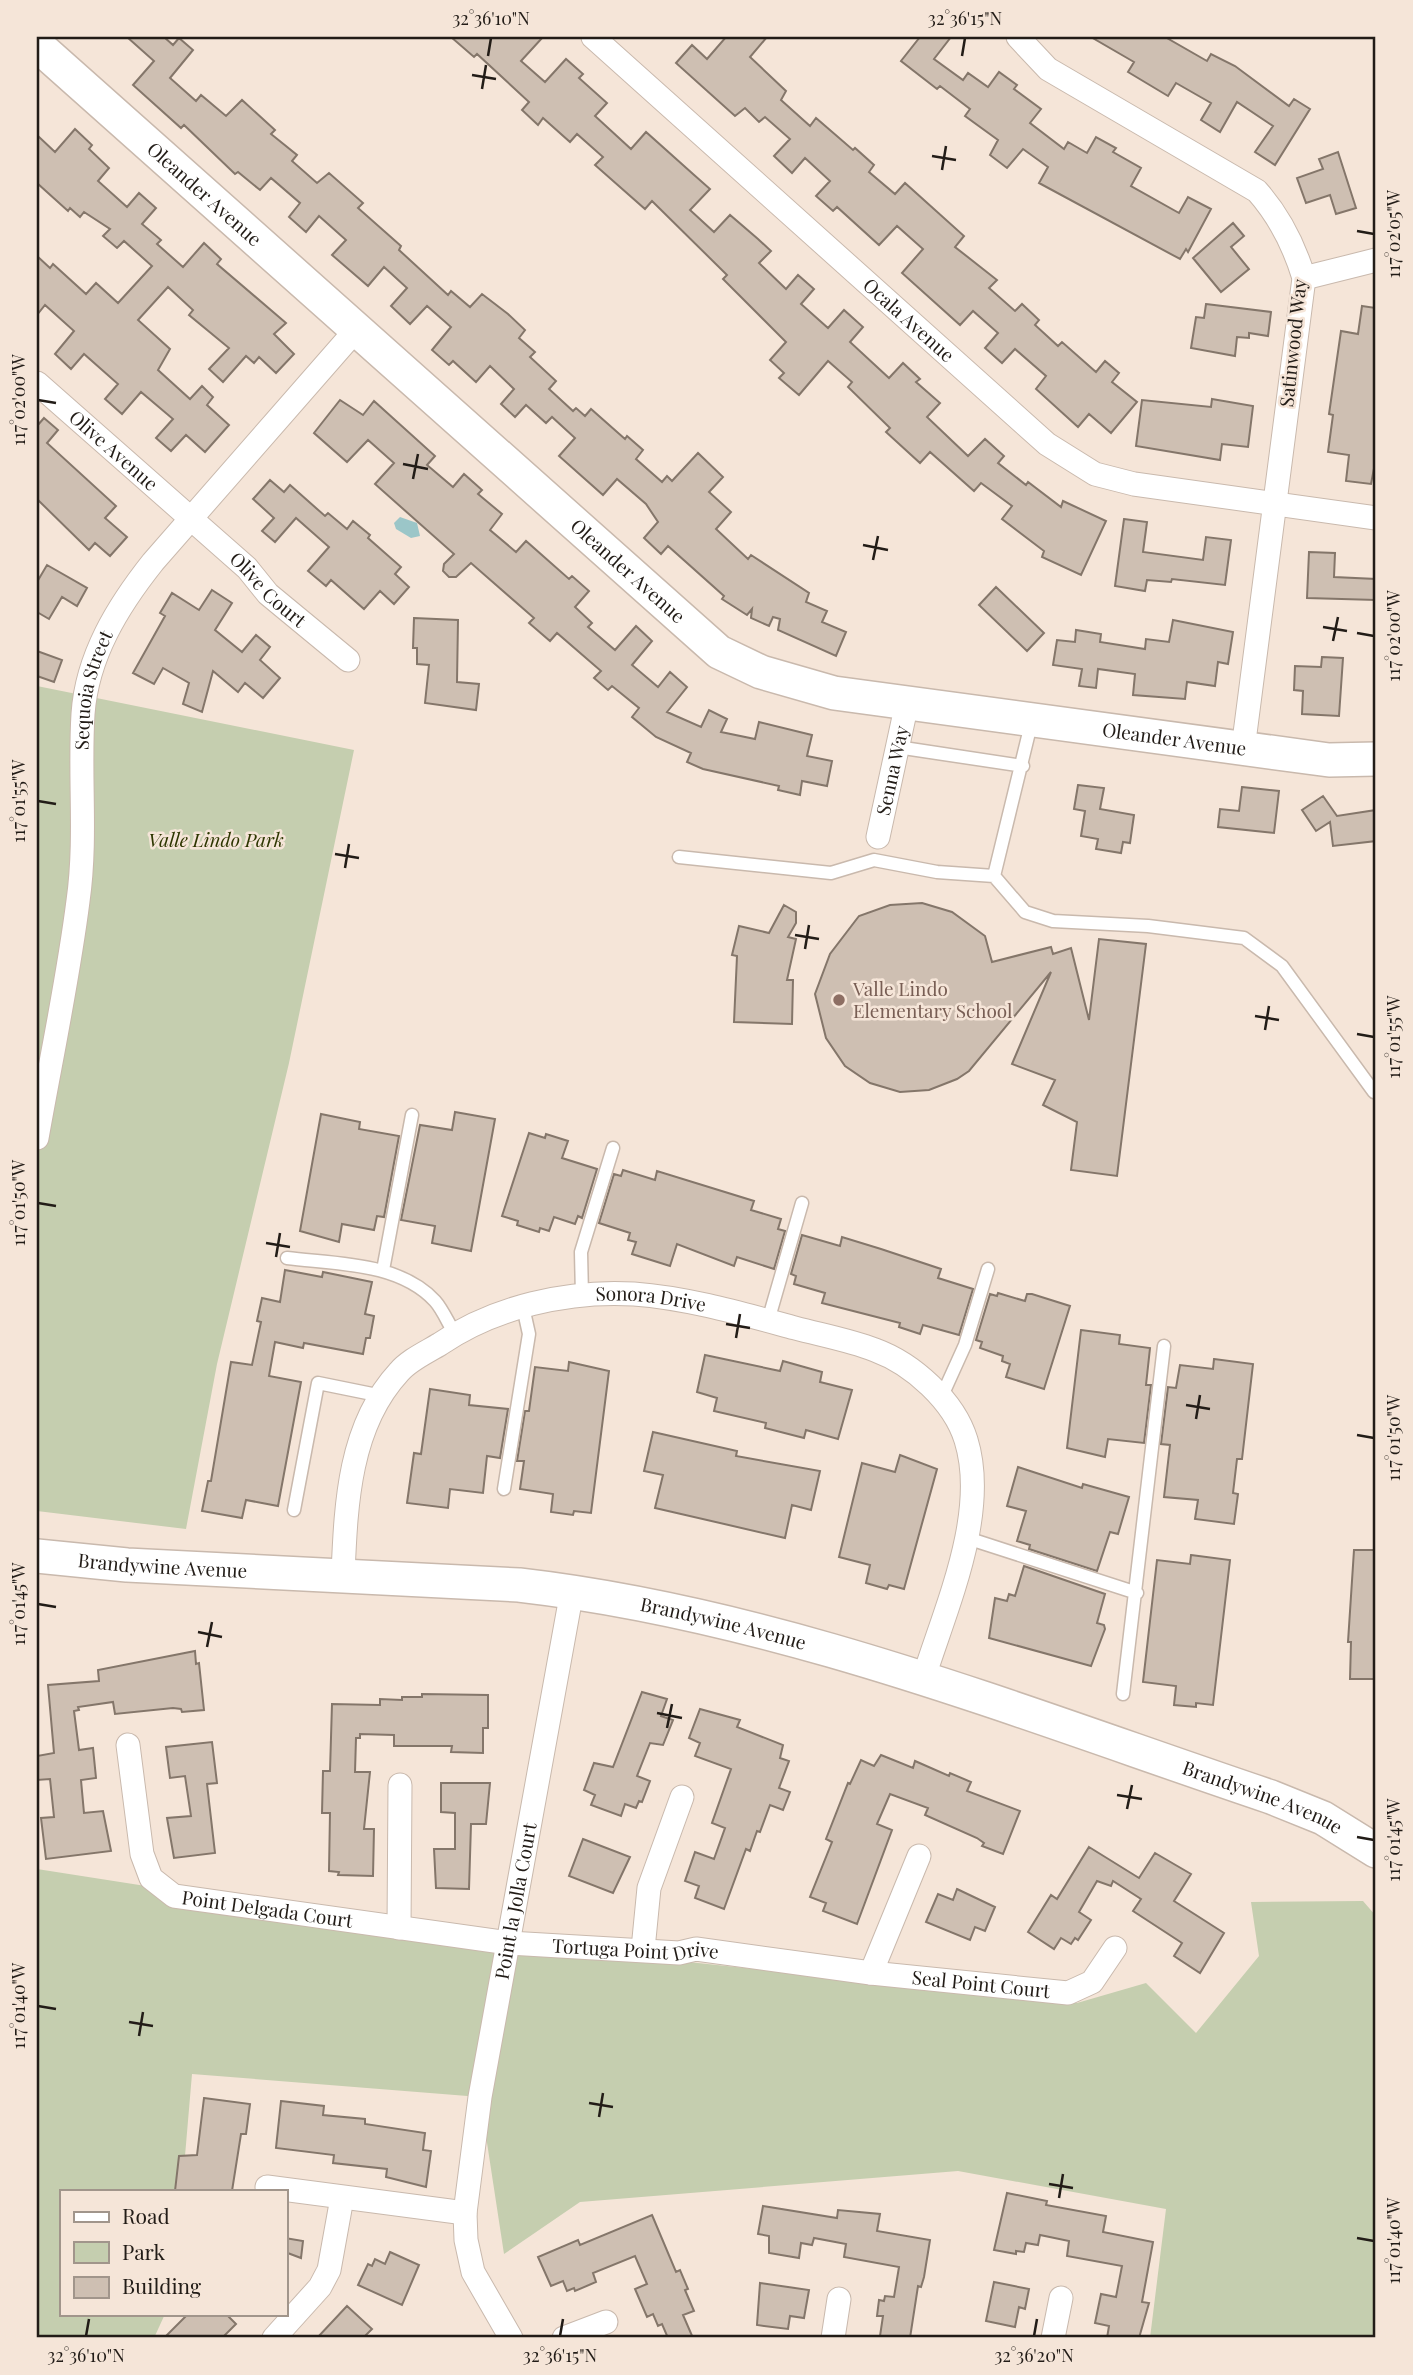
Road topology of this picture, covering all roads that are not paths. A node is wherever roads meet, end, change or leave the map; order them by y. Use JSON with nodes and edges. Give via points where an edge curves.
{"nodes":[{"id":1,"x":593,"y":37,"type":"edge"},
{"id":2,"x":1018,"y":37,"type":"edge"},
{"id":3,"x":37,"y":45,"type":"edge"},
{"id":4,"x":1376,"y":260,"type":"edge"},
{"id":5,"x":1304,"y":278,"type":"junction"},
{"id":6,"x":355,"y":331,"type":"junction"},
{"id":7,"x":37,"y":383,"type":"edge"},
{"id":8,"x":1273,"y":505,"type":"junction"},
{"id":9,"x":189,"y":518,"type":"junction"},
{"id":10,"x":1376,"y":518,"type":"edge"},
{"id":11,"x":348,"y":660,"type":"dead end"},
{"id":12,"x":907,"y":703,"type":"junction"},
{"id":13,"x":1032,"y":720,"type":"junction"},
{"id":14,"x":897,"y":747,"type":"junction"},
{"id":15,"x":1243,"y":749,"type":"junction"},
{"id":16,"x":1376,"y":759,"type":"edge"},
{"id":17,"x":1023,"y":766,"type":"junction"},
{"id":18,"x":876,"y":849,"type":"junction"},
{"id":19,"x":679,"y":857,"type":"dead end"},
{"id":20,"x":994,"y":876,"type":"junction"},
{"id":21,"x":1374,"y":1092,"type":"dead end"},
{"id":22,"x":412,"y":1115,"type":"dead end"},
{"id":23,"x":37,"y":1138,"type":"edge"},
{"id":24,"x":613,"y":1148,"type":"dead end"},
{"id":25,"x":802,"y":1203,"type":"dead end"},
{"id":26,"x":287,"y":1258,"type":"dead end"},
{"id":27,"x":988,"y":1269,"type":"dead end"},
{"id":28,"x":383,"y":1270,"type":"junction"},
{"id":29,"x":582,"y":1296,"type":"junction"},
{"id":30,"x":523,"y":1307,"type":"junction"},
{"id":31,"x":768,"y":1321,"type":"junction"},
{"id":32,"x":455,"y":1334,"type":"junction"},
{"id":33,"x":1164,"y":1346,"type":"dead end"},
{"id":34,"x":382,"y":1396,"type":"junction"},
{"id":35,"x":941,"y":1398,"type":"junction"},
{"id":36,"x":504,"y":1489,"type":"dead end"},
{"id":37,"x":294,"y":1510,"type":"dead end"},
{"id":38,"x":967,"y":1538,"type":"junction"},
{"id":39,"x":37,"y":1556,"type":"edge"},
{"id":40,"x":343,"y":1574,"type":"junction"},
{"id":41,"x":572,"y":1591,"type":"junction"},
{"id":42,"x":1137,"y":1593,"type":"junction"},
{"id":43,"x":923,"y":1680,"type":"junction"},
{"id":44,"x":1123,"y":1694,"type":"dead end"},
{"id":45,"x":128,"y":1745,"type":"dead end"},
{"id":46,"x":400,"y":1785,"type":"dead end"},
{"id":47,"x":682,"y":1797,"type":"dead end"},
{"id":48,"x":1376,"y":1851,"type":"edge"},
{"id":49,"x":919,"y":1857,"type":"dead end"},
{"id":50,"x":399,"y":1928,"type":"junction"},
{"id":51,"x":509,"y":1943,"type":"junction"},
{"id":52,"x":1115,"y":1948,"type":"dead end"},
{"id":53,"x":643,"y":1949,"type":"junction"},
{"id":54,"x":871,"y":1973,"type":"junction"},
{"id":55,"x":267,"y":2187,"type":"dead end"},
{"id":56,"x":341,"y":2198,"type":"junction"},
{"id":57,"x":465,"y":2213,"type":"junction"},
{"id":58,"x":1061,"y":2298,"type":"dead end"},
{"id":59,"x":839,"y":2299,"type":"dead end"},
{"id":60,"x":606,"y":2322,"type":"dead end"},
{"id":61,"x":274,"y":2338,"type":"edge"},
{"id":62,"x":511,"y":2338,"type":"edge"},
{"id":63,"x":564,"y":2338,"type":"edge"},
{"id":64,"x":833,"y":2338,"type":"edge"},
{"id":65,"x":1053,"y":2338,"type":"edge"}],
"edges":[{"from":1,"to":8,"type":"street","name":"Ocala Avenue","via":[[1047,444],[1094,474]]},
{"from":2,"to":5,"type":"street","name":"Satinwood Way","via":[[1048,69],[1257,191],[1290,238]]},
{"from":3,"to":6,"type":"street","name":"Oleander Avenue"},
{"from":4,"to":5,"type":"street"},
{"from":5,"to":8,"type":"street","name":"Satinwood Way"},
{"from":6,"to":9,"type":"street","name":"Sequoia Street"},
{"from":6,"to":12,"type":"street","name":"Oleander Avenue","via":[[719,652],[761,672],[834,693]]},
{"from":7,"to":9,"type":"street","name":"Olive Avenue"},
{"from":8,"to":10,"type":"street","name":"Ocala Avenue"},
{"from":8,"to":15,"type":"street","name":"Satinwood Way"},
{"from":9,"to":11,"type":"street","name":"Olive Court","via":[[247,568],[268,594]]},
{"from":9,"to":23,"type":"street","name":"Sequoia Street","via":[[126,595],[101,644],[88,688],[83,713],[85,839],[78,902]]},
{"from":12,"to":13,"type":"street","name":"Oleander Avenue"},
{"from":12,"to":14,"type":"street","name":"Senna Way"},
{"from":13,"to":15,"type":"street","name":"Oleander Avenue"},
{"from":13,"to":17,"type":"lane"},
{"from":14,"to":17,"type":"lane"},
{"from":14,"to":18,"type":"street","name":"Senna Way"},
{"from":15,"to":16,"type":"street","name":"Oleander Avenue","via":[[1329,760]]},
{"from":17,"to":20,"type":"lane"},
{"from":18,"to":19,"type":"lane","via":[[831,873]]},
{"from":18,"to":20,"type":"lane","via":[[937,872]]},
{"from":20,"to":21,"type":"lane","via":[[1025,912],[1053,921],[1244,938],[1282,965]]},
{"from":22,"to":28,"type":"lane"},
{"from":24,"to":29,"type":"lane","via":[[581,1252]]},
{"from":25,"to":31,"type":"lane"},
{"from":26,"to":28,"type":"lane"},
{"from":27,"to":35,"type":"lane","via":[[969,1334]]},
{"from":28,"to":32,"type":"lane","via":[[434,1301]]},
{"from":29,"to":30,"type":"street","name":"Sonora Drive"},
{"from":29,"to":31,"type":"street","name":"Sonora Drive","via":[[634,1294]]},
{"from":30,"to":32,"type":"street","name":"Sonora Drive"},
{"from":30,"to":36,"type":"lane","via":[[529,1334]]},
{"from":31,"to":35,"type":"street","name":"Sonora Drive","via":[[876,1350],[932,1387]]},
{"from":32,"to":34,"type":"street","name":"Sonora Drive","via":[[400,1370]]},
{"from":33,"to":42,"type":"lane"},
{"from":34,"to":37,"type":"lane","via":[[318,1383]]},
{"from":34,"to":40,"type":"street","name":"Sonora Drive","via":[[353,1465]]},
{"from":35,"to":38,"type":"street","name":"Sonora Drive","via":[[966,1440],[973,1492]]},
{"from":38,"to":42,"type":"lane"},
{"from":38,"to":43,"type":"street","name":"Sonora Drive"},
{"from":39,"to":40,"type":"street","name":"Brandywine Avenue","via":[[127,1565]]},
{"from":40,"to":41,"type":"street","name":"Brandywine Avenue"},
{"from":41,"to":43,"type":"street","name":"Brandywine Avenue","via":[[710,1617]]},
{"from":41,"to":51,"type":"street","name":"Point la Jolla Court"},
{"from":42,"to":44,"type":"lane"},
{"from":43,"to":48,"type":"street","name":"Brandywine Avenue","via":[[1271,1797],[1323,1818]]},
{"from":45,"to":50,"type":"street","name":"Point Delgada Court","via":[[142,1854],[151,1878],[174,1896]]},
{"from":46,"to":50,"type":"street"},
{"from":47,"to":53,"type":"street","via":[[649,1888]]},
{"from":49,"to":54,"type":"street"},
{"from":50,"to":51,"type":"street","name":"Tortuga Point Drive"},
{"from":51,"to":53,"type":"street","name":"Tortuga Point Drive"},
{"from":51,"to":57,"type":"street","name":"Point la Jolla Court","via":[[480,2096]]},
{"from":52,"to":54,"type":"street","name":"Seal Point Court","via":[[1092,1982],[1068,1993]]},
{"from":53,"to":54,"type":"street","name":"Tortuga Point Drive","via":[[679,1953],[696,1949]]},
{"from":55,"to":56,"type":"street"},
{"from":56,"to":57,"type":"street"},
{"from":56,"to":61,"type":"street","via":[[329,2270],[320,2287]]},
{"from":57,"to":62,"type":"street","name":"Point la Jolla Court","via":[[473,2272]]},
{"from":58,"to":65,"type":"street"},
{"from":59,"to":64,"type":"street"},
{"from":60,"to":63,"type":"street"}]}
